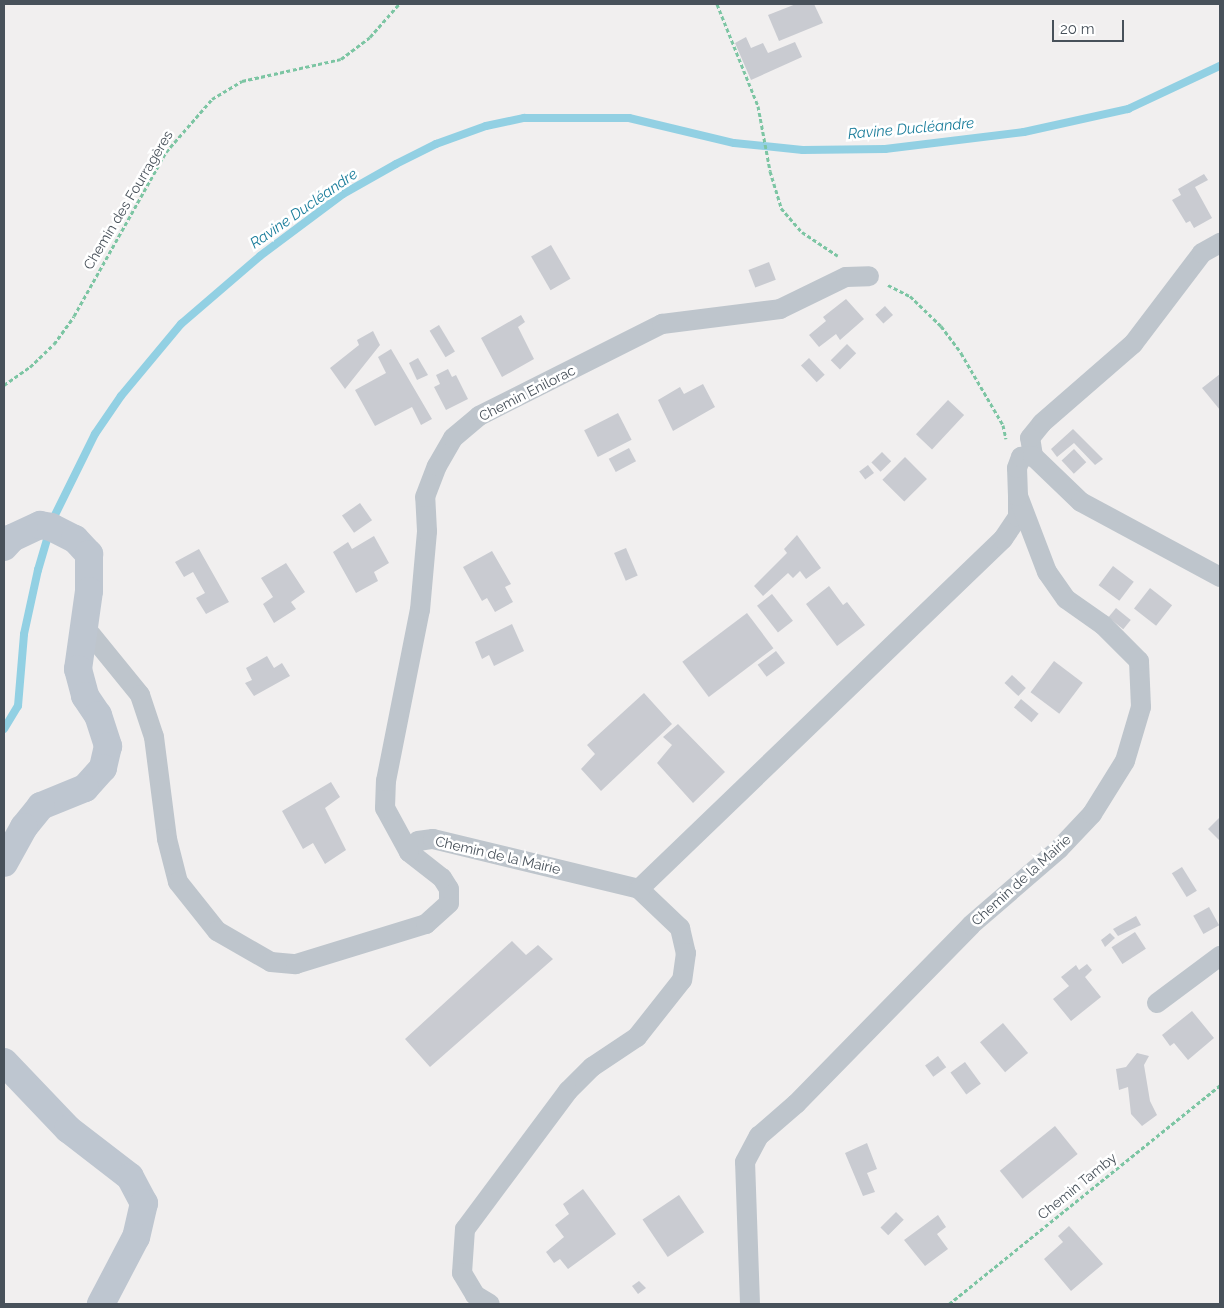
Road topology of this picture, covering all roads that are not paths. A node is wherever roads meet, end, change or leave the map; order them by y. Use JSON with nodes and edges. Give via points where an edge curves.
{"nodes":[{"id":1,"x":1220,"y":243,"type":"edge"},
{"id":2,"x":869,"y":276,"type":"dead end"},
{"id":3,"x":1033,"y":456,"type":"junction"},
{"id":4,"x":1018,"y":496,"type":"junction"},
{"id":5,"x":4,"y":548,"type":"edge"},
{"id":6,"x":1220,"y":577,"type":"edge"},
{"id":7,"x":84,"y":626,"type":"junction"},
{"id":8,"x":409,"y":852,"type":"junction"},
{"id":9,"x":4,"y":863,"type":"edge"},
{"id":10,"x":639,"y":889,"type":"junction"},
{"id":11,"x":1220,"y":956,"type":"edge"},
{"id":12,"x":1156,"y":1003,"type":"dead end"},
{"id":13,"x":4,"y":1062,"type":"edge"},
{"id":14,"x":101,"y":1304,"type":"edge"},
{"id":15,"x":490,"y":1304,"type":"edge"},
{"id":16,"x":750,"y":1304,"type":"edge"}],
"edges":[{"from":1,"to":3,"type":"street","via":[[1202,254],[1133,344],[1042,423],[1030,438]]},
{"from":2,"to":8,"type":"street","name":"Chemin Enilorac","via":[[846,277],[780,309],[662,324],[479,416],[453,438],[425,497],[427,531],[420,610],[386,781],[385,808]]},
{"from":3,"to":4,"type":"street","name":"Chemin de la Mairie","via":[[1021,456],[1017,468]]},
{"from":3,"to":6,"type":"street","via":[[1081,502]]},
{"from":4,"to":10,"type":"street","via":[[1018,517],[1003,539]]},
{"from":4,"to":16,"type":"street","name":"Chemin de la Mairie","via":[[1047,572],[1066,599],[1103,625],[1139,661],[1141,707],[1126,761],[1092,814],[1060,849],[971,925],[796,1104],[759,1136],[745,1162]]},
{"from":5,"to":7,"type":"street","via":[[12,538],[40,525],[75,539],[89,554]]},
{"from":7,"to":8,"type":"street","name":"Chemin de la Mairie","via":[[140,695],[154,737],[167,839],[178,882],[217,930],[271,962],[296,964],[426,924],[449,903],[449,888],[442,878]]},
{"from":7,"to":9,"type":"street","via":[[78,668],[85,696],[98,715],[108,746],[103,768],[85,788],[41,806],[24,827]]},
{"from":8,"to":10,"type":"street","name":"Chemin de la Mairie","via":[[418,841],[433,839]]},
{"from":10,"to":15,"type":"street","name":"Chemin de la Mairie","via":[[680,928],[686,953],[682,980],[637,1037],[592,1067],[568,1092],[465,1229],[462,1273],[475,1296]]},
{"from":11,"to":12,"type":"street"},
{"from":13,"to":14,"type":"street","via":[[68,1128],[130,1177],[144,1203],[136,1237]]}]}
